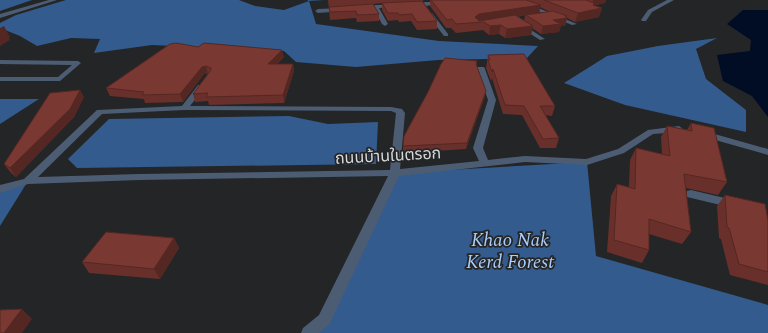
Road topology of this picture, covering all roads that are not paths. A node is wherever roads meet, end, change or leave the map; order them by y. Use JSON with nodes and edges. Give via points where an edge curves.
{"nodes":[{"id":1,"x":54,"y":0,"type":"edge"},
{"id":2,"x":524,"y":0,"type":"edge"},
{"id":3,"x":671,"y":0,"type":"edge"},
{"id":4,"x":516,"y":1,"type":"edge"},
{"id":5,"x":454,"y":3,"type":"edge"},
{"id":6,"x":506,"y":3,"type":"edge"},
{"id":7,"x":423,"y":4,"type":"junction"},
{"id":8,"x":407,"y":5,"type":"edge"},
{"id":9,"x":399,"y":6,"type":"edge"},
{"id":10,"x":376,"y":7,"type":"junction"},
{"id":11,"x":347,"y":9,"type":"edge"},
{"id":12,"x":354,"y":9,"type":"edge"},
{"id":13,"x":318,"y":11,"type":"dead end"},
{"id":14,"x":551,"y":15,"type":"junction"},
{"id":15,"x":0,"y":16,"type":"edge"},
{"id":16,"x":536,"y":17,"type":"edge"},
{"id":17,"x":521,"y":19,"type":"edge"},
{"id":18,"x":644,"y":20,"type":"dead end"},
{"id":19,"x":385,"y":24,"type":"dead end"},
{"id":20,"x":574,"y":24,"type":"dead end"},
{"id":21,"x":446,"y":35,"type":"dead end"},
{"id":22,"x":542,"y":39,"type":"dead end"},
{"id":23,"x":0,"y":62,"type":"edge"},
{"id":24,"x":481,"y":69,"type":"dead end"},
{"id":25,"x":208,"y":77,"type":"edge"},
{"id":26,"x":0,"y":79,"type":"edge"},
{"id":27,"x":184,"y":108,"type":"junction"},
{"id":28,"x":768,"y":152,"type":"edge"},
{"id":29,"x":484,"y":163,"type":"junction"},
{"id":30,"x":395,"y":173,"type":"junction"},
{"id":31,"x":28,"y":181,"type":"junction"},
{"id":32,"x":0,"y":189,"type":"edge"},
{"id":33,"x":691,"y":194,"type":"dead end"},
{"id":34,"x":745,"y":206,"type":"edge"},
{"id":35,"x":308,"y":333,"type":"edge"}],
"edges":[{"from":1,"to":15,"type":"street"},
{"from":2,"to":4,"type":"street"},
{"from":3,"to":18,"type":"street","via":[[650,11]]},
{"from":4,"to":6,"type":"street"},
{"from":4,"to":14,"type":"street"},
{"from":5,"to":7,"type":"street"},
{"from":7,"to":8,"type":"street"},
{"from":7,"to":21,"type":"street"},
{"from":9,"to":10,"type":"street"},
{"from":10,"to":12,"type":"street"},
{"from":10,"to":19,"type":"street"},
{"from":11,"to":13,"type":"street"},
{"from":14,"to":16,"type":"street"},
{"from":14,"to":20,"type":"street"},
{"from":17,"to":22,"type":"street","via":[[514,20]]},
{"from":23,"to":26,"type":"street","via":[[78,63],[60,79]]},
{"from":24,"to":29,"type":"street","via":[[492,100],[478,148]]},
{"from":25,"to":27,"type":"street"},
{"from":27,"to":30,"type":"street","via":[[396,109],[401,113]]},
{"from":27,"to":31,"type":"street","via":[[100,112]]},
{"from":28,"to":29,"type":"street","name":"ถนนบ้านในตรอก","via":[[677,129],[651,132],[621,151],[587,162],[525,159]]},
{"from":29,"to":30,"type":"street","name":"ถนนบ้านในตรอก"},
{"from":30,"to":31,"type":"street","name":"ถนนบ้านในตรอก"},
{"from":30,"to":35,"type":"street","via":[[324,320]]},
{"from":31,"to":32,"type":"street","name":"ถนนบ้านในตรอก"},
{"from":33,"to":34,"type":"street"}]}
